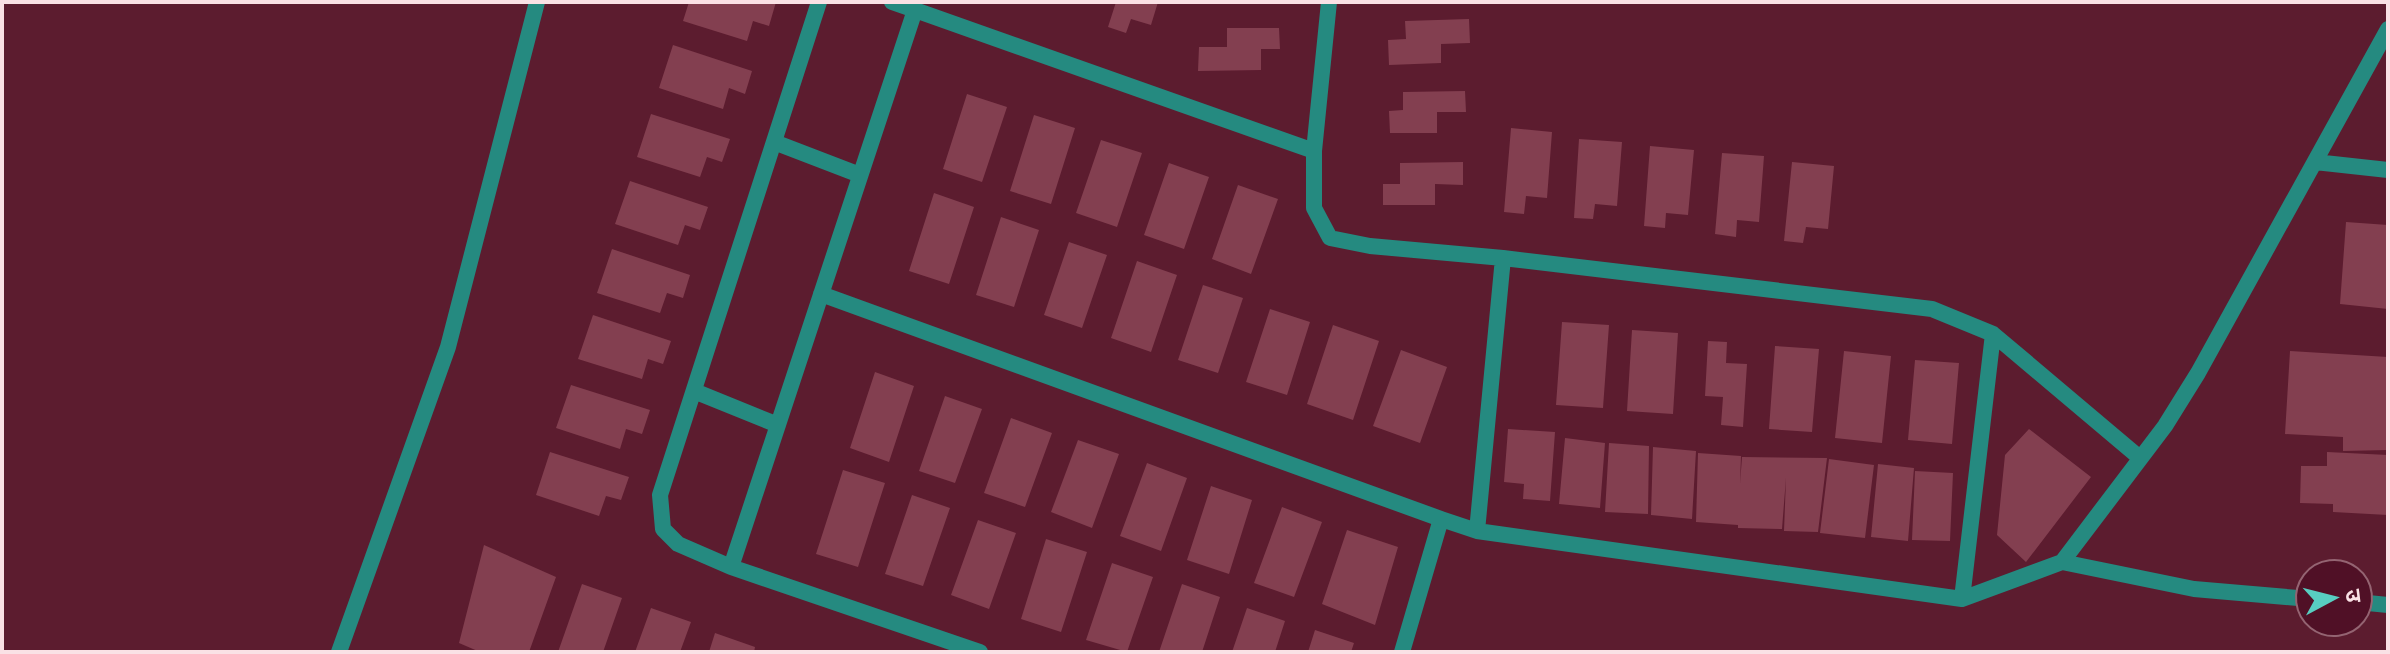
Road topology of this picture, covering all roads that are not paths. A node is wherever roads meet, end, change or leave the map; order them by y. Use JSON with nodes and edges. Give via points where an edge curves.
{"nodes":[{"id":1,"x":537,"y":2,"type":"edge"},
{"id":2,"x":819,"y":2,"type":"edge"},
{"id":3,"x":892,"y":2,"type":"edge"},
{"id":4,"x":1329,"y":2,"type":"edge"},
{"id":5,"x":915,"y":10,"type":"junction"},
{"id":6,"x":2388,"y":29,"type":"edge"},
{"id":7,"x":774,"y":142,"type":"junction"},
{"id":8,"x":1314,"y":151,"type":"junction"},
{"id":9,"x":2315,"y":162,"type":"junction"},
{"id":10,"x":2388,"y":170,"type":"edge"},
{"id":11,"x":860,"y":175,"type":"junction"},
{"id":12,"x":1503,"y":258,"type":"junction"},
{"id":13,"x":821,"y":294,"type":"junction"},
{"id":14,"x":1993,"y":334,"type":"junction"},
{"id":15,"x":694,"y":391,"type":"junction"},
{"id":16,"x":778,"y":425,"type":"junction"},
{"id":17,"x":2140,"y":458,"type":"junction"},
{"id":18,"x":1441,"y":519,"type":"junction"},
{"id":19,"x":1477,"y":531,"type":"junction"},
{"id":20,"x":2062,"y":562,"type":"junction"},
{"id":21,"x":731,"y":567,"type":"junction"},
{"id":22,"x":2294,"y":598,"type":"edge"},
{"id":23,"x":1962,"y":599,"type":"junction"},
{"id":24,"x":339,"y":652,"type":"edge"},
{"id":25,"x":980,"y":652,"type":"edge"},
{"id":26,"x":1402,"y":652,"type":"edge"}],
"edges":[{"from":1,"to":24,"type":"street","via":[[448,347]]},
{"from":2,"to":7,"type":"street"},
{"from":3,"to":5,"type":"street"},
{"from":4,"to":8,"type":"street"},
{"from":5,"to":8,"type":"street"},
{"from":5,"to":11,"type":"street"},
{"from":6,"to":9,"type":"street"},
{"from":7,"to":11,"type":"street"},
{"from":7,"to":15,"type":"street"},
{"from":8,"to":12,"type":"street","via":[[1314,208],[1330,238]]},
{"from":9,"to":10,"type":"street"},
{"from":9,"to":17,"type":"street","via":[[2198,373]]},
{"from":11,"to":13,"type":"street"},
{"from":12,"to":14,"type":"street","via":[[1932,309]]},
{"from":12,"to":19,"type":"street"},
{"from":13,"to":16,"type":"street"},
{"from":13,"to":18,"type":"street"},
{"from":14,"to":17,"type":"street"},
{"from":14,"to":23,"type":"street"},
{"from":15,"to":16,"type":"street"},
{"from":15,"to":21,"type":"street","via":[[660,495],[663,529],[678,544]]},
{"from":16,"to":21,"type":"street"},
{"from":17,"to":20,"type":"street"},
{"from":18,"to":19,"type":"street"},
{"from":18,"to":26,"type":"street"},
{"from":19,"to":23,"type":"street"},
{"from":20,"to":22,"type":"street","via":[[2194,589]]},
{"from":20,"to":23,"type":"street"},
{"from":21,"to":25,"type":"street"}]}
